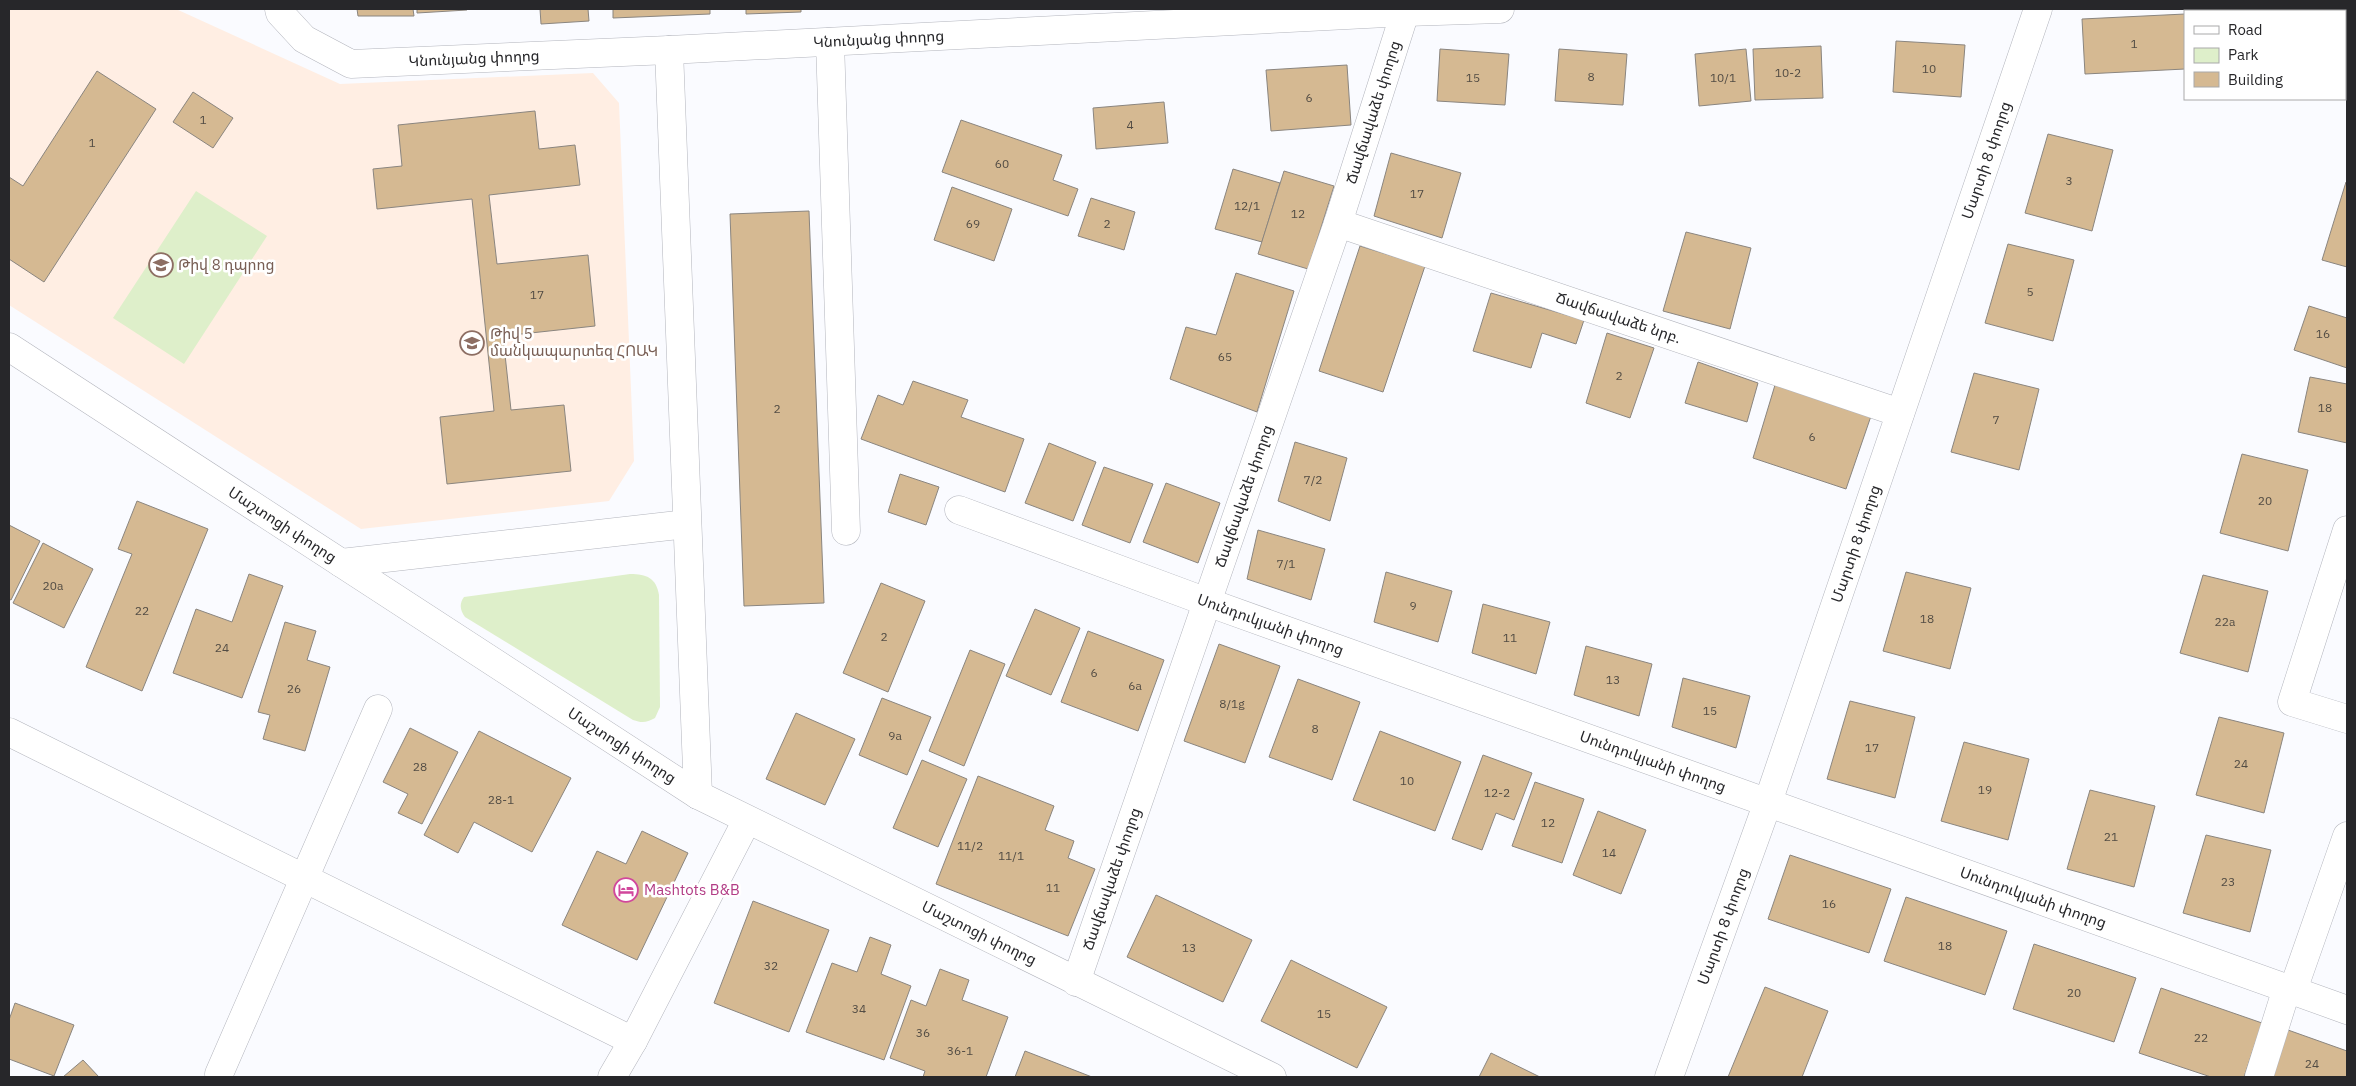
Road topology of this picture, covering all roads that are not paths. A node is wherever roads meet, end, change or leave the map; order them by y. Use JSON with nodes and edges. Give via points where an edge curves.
{"nodes":[{"id":1,"x":279,"y":9,"type":"edge"},
{"id":2,"x":1500,"y":9,"type":"edge"},
{"id":3,"x":2038,"y":9,"type":"edge"},
{"id":4,"x":1406,"y":10,"type":"edge"},
{"id":5,"x":830,"y":42,"type":"junction"},
{"id":6,"x":669,"y":50,"type":"junction"},
{"id":7,"x":1338,"y":223,"type":"junction"},
{"id":8,"x":9,"y":347,"type":"edge"},
{"id":9,"x":1900,"y":413,"type":"junction"},
{"id":10,"x":959,"y":510,"type":"dead end"},
{"id":11,"x":687,"y":524,"type":"junction"},
{"id":12,"x":2347,"y":530,"type":"edge"},
{"id":13,"x":846,"y":531,"type":"dead end"},
{"id":14,"x":341,"y":563,"type":"junction"},
{"id":15,"x":1207,"y":602,"type":"junction"},
{"id":16,"x":378,"y":709,"type":"dead end"},
{"id":17,"x":2347,"y":719,"type":"edge"},
{"id":18,"x":9,"y":732,"type":"edge"},
{"id":19,"x":698,"y":795,"type":"junction"},
{"id":20,"x":1768,"y":802,"type":"junction"},
{"id":21,"x":747,"y":820,"type":"junction"},
{"id":22,"x":2347,"y":836,"type":"edge"},
{"id":23,"x":303,"y":878,"type":"junction"},
{"id":24,"x":1076,"y":982,"type":"junction"},
{"id":25,"x":2290,"y":989,"type":"junction"},
{"id":26,"x":2347,"y":1010,"type":"edge"},
{"id":27,"x":633,"y":1041,"type":"junction"},
{"id":28,"x":219,"y":1074,"type":"dead end"},
{"id":29,"x":612,"y":1077,"type":"edge"},
{"id":30,"x":1272,"y":1077,"type":"edge"},
{"id":31,"x":1669,"y":1077,"type":"edge"},
{"id":32,"x":2258,"y":1077,"type":"edge"}],
"edges":[{"from":1,"to":6,"type":"street","name":"Կնունյանց փողոց","via":[[304,39],[351,64]]},
{"from":2,"to":4,"type":"street","name":"Կնունյանց փողոց"},
{"from":3,"to":9,"type":"street","name":"Մարտի 8 փողոց"},
{"from":4,"to":5,"type":"street","name":"Կնունյանց փողոց"},
{"from":4,"to":7,"type":"street","name":"Ճավճավաձե փողոց"},
{"from":5,"to":6,"type":"street","name":"Կնունյանց փողոց"},
{"from":5,"to":13,"type":"street"},
{"from":6,"to":11,"type":"street"},
{"from":7,"to":9,"type":"street","name":"Ճավճավաձե նրբ."},
{"from":7,"to":15,"type":"street","name":"Ճավճավաձե փողոց"},
{"from":8,"to":14,"type":"street","name":"Մաշտոցի փողոց"},
{"from":9,"to":20,"type":"street","name":"Մարտի 8 փողոց"},
{"from":10,"to":15,"type":"street","name":"Սունդուկյանի փողոց"},
{"from":11,"to":14,"type":"street"},
{"from":11,"to":19,"type":"street"},
{"from":12,"to":17,"type":"street","via":[[2292,702]]},
{"from":14,"to":19,"type":"street","name":"Մաշտոցի փողոց"},
{"from":15,"to":20,"type":"street","name":"Սունդուկյանի փողոց"},
{"from":15,"to":24,"type":"street","name":"Ճավճավաձե փողոց"},
{"from":16,"to":23,"type":"street"},
{"from":18,"to":23,"type":"street"},
{"from":19,"to":21,"type":"street","name":"Մաշտոցի փողոց"},
{"from":20,"to":25,"type":"street","name":"Սունդուկյանի փողոց"},
{"from":20,"to":31,"type":"street","name":"Մարտի 8 փողոց"},
{"from":21,"to":24,"type":"street","name":"Մաշտոցի փողոց"},
{"from":21,"to":27,"type":"street"},
{"from":22,"to":25,"type":"street"},
{"from":23,"to":27,"type":"street"},
{"from":23,"to":28,"type":"street"},
{"from":24,"to":30,"type":"street","name":"Մաշտոցի փողոց"},
{"from":25,"to":26,"type":"street","name":"Սունդուկյանի փողոց"},
{"from":25,"to":32,"type":"street"},
{"from":27,"to":29,"type":"street"}]}
